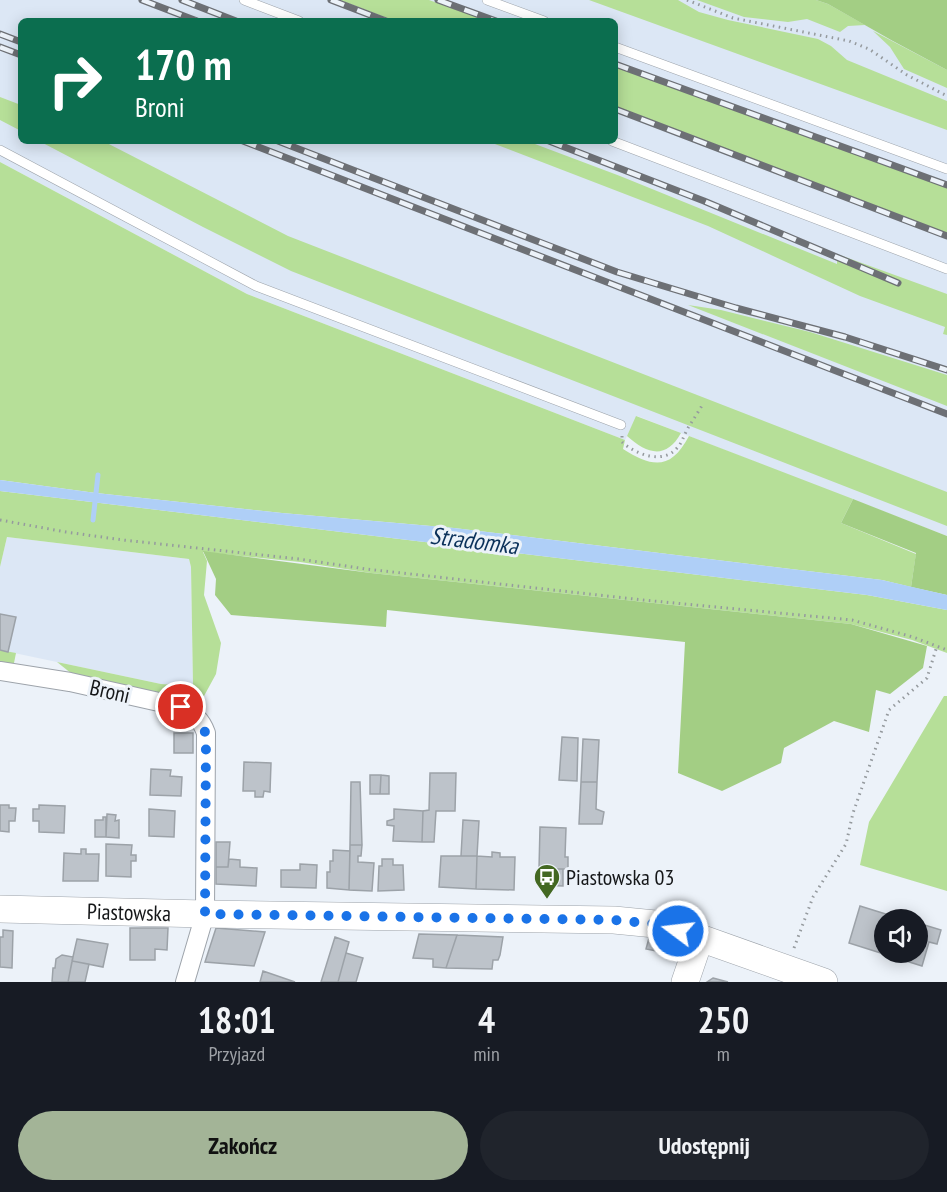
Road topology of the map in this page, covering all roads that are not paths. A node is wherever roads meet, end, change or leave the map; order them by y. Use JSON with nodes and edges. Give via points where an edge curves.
{"nodes":[{"id":1,"x":244,"y":0,"type":"edge"},
{"id":2,"x":487,"y":0,"type":"edge"},
{"id":3,"x":291,"y":18,"type":"edge"},
{"id":4,"x":536,"y":18,"type":"edge"},
{"id":5,"x":618,"y":48,"type":"edge"},
{"id":6,"x":618,"y":143,"type":"edge"},
{"id":7,"x":0,"y":150,"type":"edge"},
{"id":8,"x":947,"y":169,"type":"edge"},
{"id":9,"x":947,"y":269,"type":"edge"},
{"id":10,"x":621,"y":425,"type":"road end"},
{"id":11,"x":0,"y":671,"type":"edge"},
{"id":12,"x":0,"y":909,"type":"edge"},
{"id":13,"x":205,"y":914,"type":"junction"},
{"id":14,"x":700,"y":938,"type":"junction"},
{"id":15,"x":185,"y":982,"type":"edge"},
{"id":16,"x":685,"y":982,"type":"edge"},
{"id":17,"x":824,"y":982,"type":"edge"}],
"edges":[{"from":1,"to":3,"type":"lane"},
{"from":2,"to":4,"type":"lane"},
{"from":5,"to":8,"type":"lane"},
{"from":6,"to":9,"type":"lane"},
{"from":7,"to":10,"type":"lane","via":[[256,286]]},
{"from":11,"to":13,"type":"street","name":"Broni","via":[[70,682],[181,707],[196,715],[206,734]]},
{"from":12,"to":13,"type":"street","name":"Piastowska"},
{"from":13,"to":14,"type":"street","name":"Piastowska","via":[[614,920],[655,924]]},
{"from":13,"to":15,"type":"street","name":"Broni"},
{"from":14,"to":16,"type":"street"},
{"from":14,"to":17,"type":"street","name":"Piastowska"}]}
